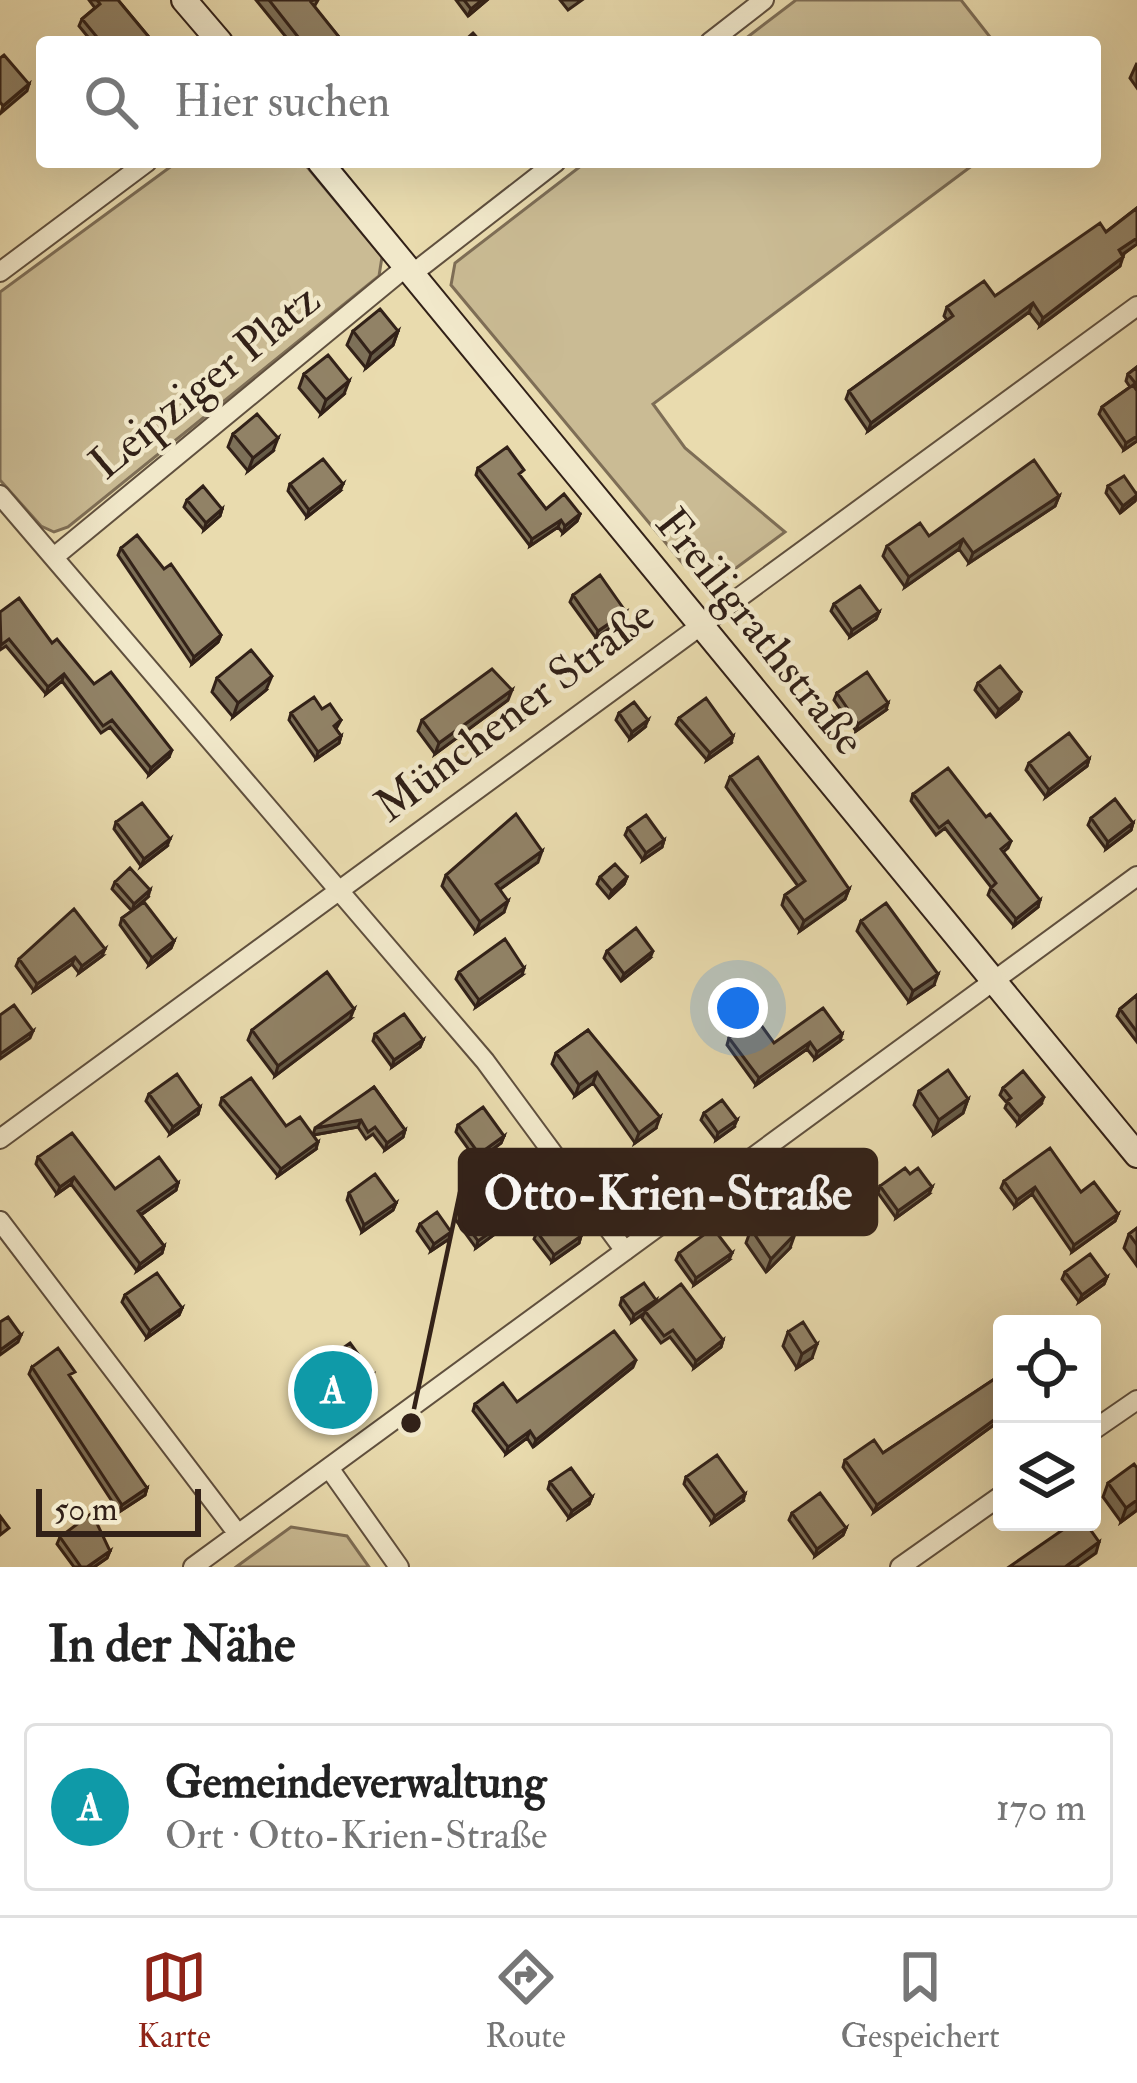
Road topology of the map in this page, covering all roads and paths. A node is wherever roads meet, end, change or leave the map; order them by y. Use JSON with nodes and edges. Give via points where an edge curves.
{"nodes":[{"id":1,"x":184,"y":0,"type":"edge"},
{"id":2,"x":764,"y":0,"type":"edge"},
{"id":3,"x":215,"y":36,"type":"edge"},
{"id":4,"x":718,"y":36,"type":"edge"},
{"id":5,"x":139,"y":168,"type":"edge"},
{"id":6,"x":325,"y":168,"type":"edge"},
{"id":7,"x":548,"y":168,"type":"edge"},
{"id":8,"x":409,"y":270,"type":"junction"},
{"id":9,"x":0,"y":272,"type":"edge"},
{"id":10,"x":1137,"y":306,"type":"edge"},
{"id":11,"x":0,"y":495,"type":"edge"},
{"id":12,"x":54,"y":557,"type":"junction"},
{"id":13,"x":701,"y":625,"type":"junction"},
{"id":14,"x":1137,"y":876,"type":"edge"},
{"id":15,"x":337,"y":892,"type":"junction"},
{"id":16,"x":994,"y":984,"type":"junction"},
{"id":17,"x":0,"y":1139,"type":"edge"},
{"id":18,"x":1137,"y":1155,"type":"edge"},
{"id":19,"x":0,"y":1220,"type":"edge"},
{"id":20,"x":626,"y":1251,"type":"junction"},
{"id":21,"x":1137,"y":1400,"type":"edge"},
{"id":22,"x":1101,"y":1425,"type":"edge"},
{"id":23,"x":329,"y":1468,"type":"junction"},
{"id":24,"x":993,"y":1501,"type":"edge"},
{"id":25,"x":238,"y":1534,"type":"junction"},
{"id":26,"x":193,"y":1567,"type":"edge"},
{"id":27,"x":399,"y":1567,"type":"edge"},
{"id":28,"x":900,"y":1567,"type":"edge"}],
"edges":[{"from":1,"to":3,"type":"street"},
{"from":2,"to":4,"type":"street"},
{"from":5,"to":9,"type":"street"},
{"from":6,"to":8,"type":"street","name":"Freiligrathstraße"},
{"from":7,"to":8,"type":"street","name":"Leipziger Platz"},
{"from":8,"to":12,"type":"street","name":"Leipziger Platz"},
{"from":8,"to":13,"type":"street","name":"Freiligrathstraße"},
{"from":10,"to":13,"type":"street","name":"Münchener Straße"},
{"from":11,"to":12,"type":"street"},
{"from":12,"to":15,"type":"street"},
{"from":13,"to":15,"type":"street","name":"Münchener Straße"},
{"from":13,"to":16,"type":"street","name":"Freiligrathstraße"},
{"from":14,"to":16,"type":"street"},
{"from":15,"to":17,"type":"street","name":"Münchener Straße"},
{"from":15,"to":20,"type":"street","via":[[484,1061]]},
{"from":16,"to":18,"type":"street","name":"Freiligrathstraße"},
{"from":16,"to":20,"type":"street"},
{"from":19,"to":25,"type":"street"},
{"from":20,"to":23,"type":"street"},
{"from":21,"to":22,"type":"street"},
{"from":23,"to":25,"type":"street"},
{"from":23,"to":27,"type":"street"},
{"from":24,"to":28,"type":"street"},
{"from":25,"to":26,"type":"street"}]}
